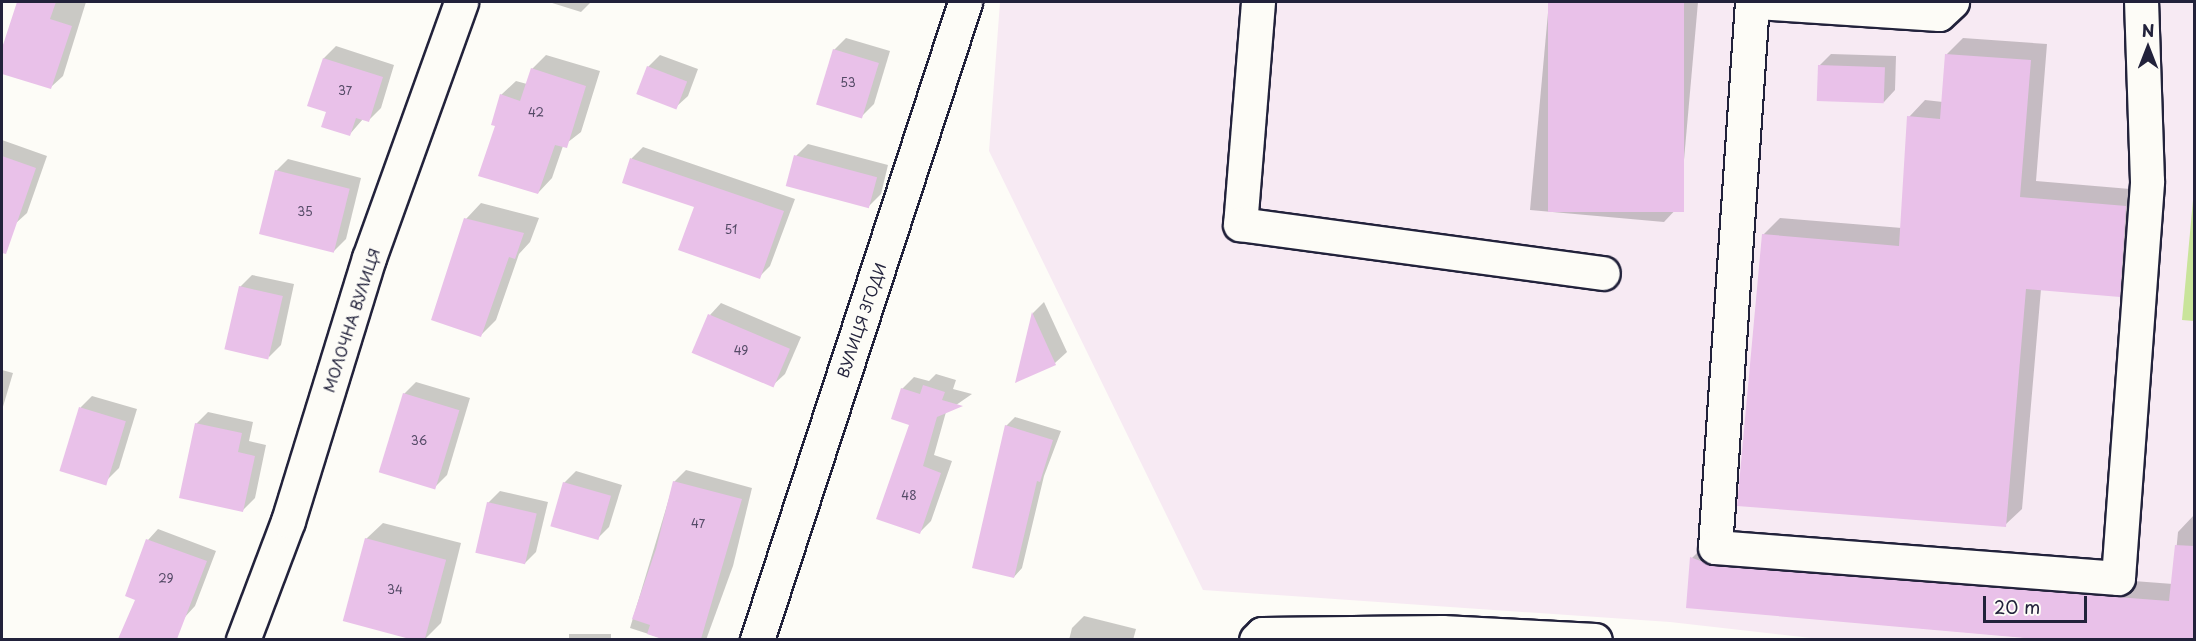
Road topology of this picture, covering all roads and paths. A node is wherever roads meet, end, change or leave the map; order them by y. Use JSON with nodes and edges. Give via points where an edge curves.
{"nodes":[{"id":1,"x":461,"y":2,"type":"edge"},
{"id":2,"x":965,"y":2,"type":"edge"},
{"id":3,"x":1258,"y":2,"type":"edge"},
{"id":4,"x":1752,"y":2,"type":"edge"},
{"id":5,"x":1757,"y":2,"type":"edge"},
{"id":6,"x":1952,"y":2,"type":"edge"},
{"id":7,"x":2141,"y":2,"type":"edge"},
{"id":8,"x":1603,"y":273,"type":"dead end"},
{"id":9,"x":243,"y":639,"type":"edge"},
{"id":10,"x":757,"y":639,"type":"edge"},
{"id":11,"x":1256,"y":639,"type":"edge"},
{"id":12,"x":1595,"y":639,"type":"edge"}],
"edges":[{"from":1,"to":9,"type":"street","name":"МОЛОЧНА ВУЛИЦЯ","via":[[369,258],[288,520]]},
{"from":2,"to":10,"type":"street","name":"ВУЛИЦЯ ЗГОДИ"},
{"from":3,"to":8,"type":"street","via":[[1240,224]]},
{"from":4,"to":7,"type":"street","via":[[1715,547],[2118,578],[2147,181]]},
{"from":5,"to":6,"type":"street","via":[[1939,14]]},
{"from":11,"to":12,"type":"street","via":[[1262,634],[1442,632]]}]}
